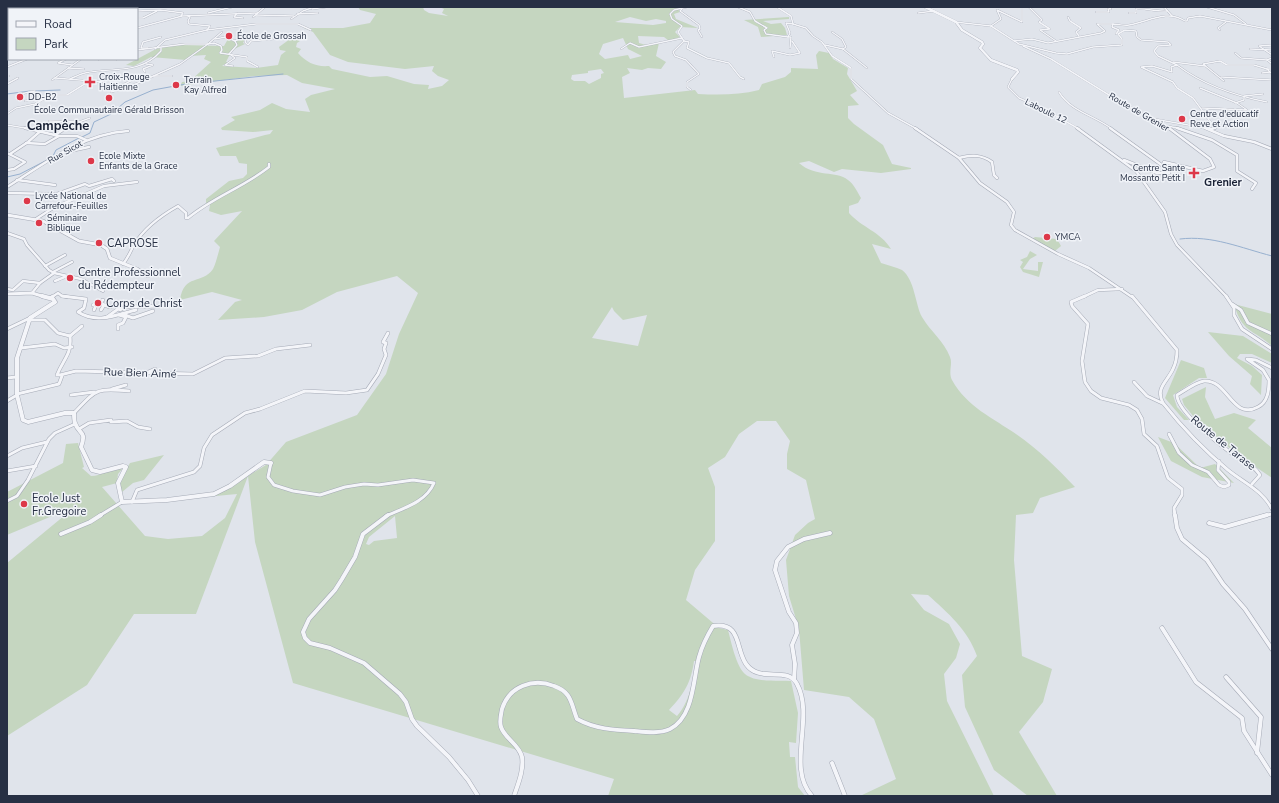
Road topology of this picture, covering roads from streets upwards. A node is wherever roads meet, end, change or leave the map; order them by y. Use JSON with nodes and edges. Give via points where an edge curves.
{"nodes":[{"id":1,"x":232,"y":7,"type":"edge"},
{"id":2,"x":265,"y":7,"type":"edge"},
{"id":3,"x":314,"y":7,"type":"edge"},
{"id":4,"x":326,"y":7,"type":"edge"},
{"id":5,"x":687,"y":7,"type":"edge"},
{"id":6,"x":738,"y":7,"type":"edge"},
{"id":7,"x":777,"y":7,"type":"edge"},
{"id":8,"x":925,"y":7,"type":"edge"},
{"id":9,"x":1022,"y":7,"type":"edge"},
{"id":10,"x":1029,"y":7,"type":"edge"},
{"id":11,"x":1109,"y":7,"type":"edge"},
{"id":12,"x":1164,"y":7,"type":"edge"},
{"id":13,"x":1207,"y":7,"type":"edge"},
{"id":14,"x":311,"y":8,"type":"junction"},
{"id":15,"x":161,"y":10,"type":"junction"},
{"id":16,"x":934,"y":11,"type":"junction"},
{"id":17,"x":1167,"y":11,"type":"junction"},
{"id":18,"x":138,"y":12,"type":"edge"},
{"id":19,"x":318,"y":12,"type":"dead end"},
{"id":20,"x":1096,"y":12,"type":"dead end"},
{"id":21,"x":237,"y":13,"type":"junction"},
{"id":22,"x":918,"y":13,"type":"dead end"},
{"id":23,"x":1129,"y":13,"type":"dead end"},
{"id":24,"x":205,"y":14,"type":"junction"},
{"id":25,"x":257,"y":14,"type":"junction"},
{"id":26,"x":296,"y":15,"type":"junction"},
{"id":27,"x":182,"y":16,"type":"junction"},
{"id":28,"x":1173,"y":16,"type":"junction"},
{"id":29,"x":253,"y":17,"type":"dead end"},
{"id":30,"x":1068,"y":17,"type":"dead end"},
{"id":31,"x":138,"y":18,"type":"edge"},
{"id":32,"x":243,"y":18,"type":"dead end"},
{"id":33,"x":291,"y":18,"type":"dead end"},
{"id":34,"x":1226,"y":22,"type":"junction"},
{"id":35,"x":793,"y":24,"type":"junction"},
{"id":36,"x":960,"y":24,"type":"junction"},
{"id":37,"x":1113,"y":24,"type":"junction"},
{"id":38,"x":1246,"y":24,"type":"junction"},
{"id":39,"x":991,"y":26,"type":"junction"},
{"id":40,"x":138,"y":28,"type":"edge"},
{"id":41,"x":207,"y":30,"type":"junction"},
{"id":42,"x":311,"y":30,"type":"dead end"},
{"id":43,"x":1220,"y":30,"type":"dead end"},
{"id":44,"x":1272,"y":30,"type":"edge"},
{"id":45,"x":222,"y":32,"type":"dead end"},
{"id":46,"x":832,"y":32,"type":"dead end"},
{"id":47,"x":1079,"y":36,"type":"junction"},
{"id":48,"x":161,"y":37,"type":"dead end"},
{"id":49,"x":702,"y":37,"type":"dead end"},
{"id":50,"x":788,"y":37,"type":"junction"},
{"id":51,"x":1118,"y":37,"type":"junction"},
{"id":52,"x":272,"y":38,"type":"dead end"},
{"id":53,"x":213,"y":39,"type":"junction"},
{"id":54,"x":683,"y":39,"type":"junction"},
{"id":55,"x":235,"y":41,"type":"junction"},
{"id":56,"x":792,"y":41,"type":"junction"},
{"id":57,"x":1014,"y":41,"type":"junction"},
{"id":58,"x":1056,"y":41,"type":"junction"},
{"id":59,"x":208,"y":44,"type":"junction"},
{"id":60,"x":1019,"y":44,"type":"junction"},
{"id":61,"x":825,"y":45,"type":"junction"},
{"id":62,"x":1272,"y":45,"type":"edge"},
{"id":63,"x":155,"y":48,"type":"junction"},
{"id":64,"x":161,"y":48,"type":"junction"},
{"id":65,"x":790,"y":48,"type":"dead end"},
{"id":66,"x":621,"y":49,"type":"dead end"},
{"id":67,"x":843,"y":49,"type":"junction"},
{"id":68,"x":1250,"y":49,"type":"dead end"},
{"id":69,"x":138,"y":50,"type":"edge"},
{"id":70,"x":1265,"y":50,"type":"junction"},
{"id":71,"x":1272,"y":50,"type":"edge"},
{"id":72,"x":1235,"y":53,"type":"dead end"},
{"id":73,"x":229,"y":54,"type":"junction"},
{"id":74,"x":1272,"y":55,"type":"edge"},
{"id":75,"x":774,"y":57,"type":"dead end"},
{"id":76,"x":1272,"y":58,"type":"edge"},
{"id":77,"x":24,"y":60,"type":"edge"},
{"id":78,"x":64,"y":60,"type":"edge"},
{"id":79,"x":80,"y":60,"type":"edge"},
{"id":80,"x":99,"y":60,"type":"edge"},
{"id":81,"x":116,"y":60,"type":"dead end"},
{"id":82,"x":1267,"y":60,"type":"junction"},
{"id":83,"x":1172,"y":62,"type":"junction"},
{"id":84,"x":144,"y":64,"type":"junction"},
{"id":85,"x":1272,"y":64,"type":"edge"},
{"id":86,"x":72,"y":65,"type":"junction"},
{"id":87,"x":1177,"y":65,"type":"junction"},
{"id":88,"x":233,"y":66,"type":"dead end"},
{"id":89,"x":1207,"y":66,"type":"junction"},
{"id":90,"x":7,"y":67,"type":"edge"},
{"id":91,"x":258,"y":67,"type":"dead end"},
{"id":92,"x":68,"y":68,"type":"junction"},
{"id":93,"x":867,"y":68,"type":"dead end"},
{"id":94,"x":84,"y":69,"type":"dead end"},
{"id":95,"x":1267,"y":69,"type":"junction"},
{"id":96,"x":1272,"y":69,"type":"edge"},
{"id":97,"x":145,"y":72,"type":"dead end"},
{"id":98,"x":1262,"y":73,"type":"dead end"},
{"id":99,"x":1271,"y":73,"type":"edge"},
{"id":100,"x":151,"y":76,"type":"junction"},
{"id":101,"x":172,"y":76,"type":"dead end"},
{"id":102,"x":1221,"y":77,"type":"junction"},
{"id":103,"x":18,"y":78,"type":"dead end"},
{"id":104,"x":55,"y":78,"type":"junction"},
{"id":105,"x":70,"y":78,"type":"junction"},
{"id":106,"x":744,"y":79,"type":"dead end"},
{"id":107,"x":1012,"y":79,"type":"joint"},
{"id":108,"x":52,"y":80,"type":"dead end"},
{"id":109,"x":91,"y":80,"type":"junction"},
{"id":110,"x":1272,"y":80,"type":"edge"},
{"id":111,"x":1224,"y":81,"type":"dead end"},
{"id":112,"x":104,"y":82,"type":"dead end"},
{"id":113,"x":7,"y":84,"type":"edge"},
{"id":114,"x":121,"y":86,"type":"dead end"},
{"id":115,"x":1200,"y":88,"type":"dead end"},
{"id":116,"x":691,"y":90,"type":"dead end"},
{"id":117,"x":35,"y":91,"type":"dead end"},
{"id":118,"x":111,"y":92,"type":"dead end"},
{"id":119,"x":1059,"y":92,"type":"dead end"},
{"id":120,"x":20,"y":94,"type":"dead end"},
{"id":121,"x":1263,"y":94,"type":"dead end"},
{"id":122,"x":1243,"y":97,"type":"junction"},
{"id":123,"x":44,"y":99,"type":"junction"},
{"id":124,"x":25,"y":101,"type":"dead end"},
{"id":125,"x":1267,"y":102,"type":"dead end"},
{"id":126,"x":1235,"y":103,"type":"junction"},
{"id":127,"x":1202,"y":108,"type":"junction"},
{"id":128,"x":7,"y":114,"type":"edge"},
{"id":129,"x":90,"y":118,"type":"dead end"},
{"id":130,"x":1151,"y":118,"type":"junction"},
{"id":131,"x":49,"y":121,"type":"dead end"},
{"id":132,"x":69,"y":121,"type":"junction"},
{"id":133,"x":76,"y":121,"type":"junction"},
{"id":134,"x":55,"y":122,"type":"junction"},
{"id":135,"x":7,"y":125,"type":"edge"},
{"id":136,"x":1166,"y":126,"type":"junction"},
{"id":137,"x":60,"y":127,"type":"dead end"},
{"id":138,"x":1211,"y":129,"type":"junction"},
{"id":139,"x":40,"y":130,"type":"junction"},
{"id":140,"x":128,"y":131,"type":"dead end"},
{"id":141,"x":55,"y":135,"type":"junction"},
{"id":142,"x":59,"y":136,"type":"junction"},
{"id":143,"x":84,"y":139,"type":"junction"},
{"id":144,"x":26,"y":143,"type":"junction"},
{"id":145,"x":89,"y":147,"type":"dead end"},
{"id":146,"x":1272,"y":149,"type":"edge"},
{"id":147,"x":61,"y":153,"type":"junction"},
{"id":148,"x":8,"y":154,"type":"edge"},
{"id":149,"x":959,"y":158,"type":"junction"},
{"id":150,"x":1122,"y":160,"type":"junction"},
{"id":151,"x":269,"y":164,"type":"dead end"},
{"id":152,"x":1165,"y":167,"type":"junction"},
{"id":153,"x":7,"y":168,"type":"edge"},
{"id":154,"x":997,"y":178,"type":"dead end"},
{"id":155,"x":16,"y":180,"type":"junction"},
{"id":156,"x":114,"y":181,"type":"dead end"},
{"id":157,"x":137,"y":182,"type":"dead end"},
{"id":158,"x":54,"y":185,"type":"dead end"},
{"id":159,"x":7,"y":187,"type":"edge"},
{"id":160,"x":1252,"y":189,"type":"dead end"},
{"id":161,"x":7,"y":193,"type":"edge"},
{"id":162,"x":7,"y":215,"type":"edge"},
{"id":163,"x":36,"y":219,"type":"junction"},
{"id":164,"x":7,"y":233,"type":"edge"},
{"id":165,"x":65,"y":255,"type":"dead end"},
{"id":166,"x":72,"y":262,"type":"dead end"},
{"id":167,"x":123,"y":264,"type":"junction"},
{"id":168,"x":45,"y":266,"type":"junction"},
{"id":169,"x":54,"y":273,"type":"junction"},
{"id":170,"x":69,"y":276,"type":"junction"},
{"id":171,"x":148,"y":276,"type":"dead end"},
{"id":172,"x":55,"y":281,"type":"dead end"},
{"id":173,"x":40,"y":283,"type":"junction"},
{"id":174,"x":7,"y":289,"type":"edge"},
{"id":175,"x":1123,"y":289,"type":"junction"},
{"id":176,"x":103,"y":291,"type":"dead end"},
{"id":177,"x":32,"y":293,"type":"junction"},
{"id":178,"x":7,"y":294,"type":"edge"},
{"id":179,"x":50,"y":298,"type":"junction"},
{"id":180,"x":1231,"y":303,"type":"junction"},
{"id":181,"x":104,"y":305,"type":"junction"},
{"id":182,"x":161,"y":306,"type":"dead end"},
{"id":183,"x":118,"y":309,"type":"junction"},
{"id":184,"x":94,"y":310,"type":"dead end"},
{"id":185,"x":100,"y":310,"type":"dead end"},
{"id":186,"x":136,"y":310,"type":"dead end"},
{"id":187,"x":153,"y":311,"type":"dead end"},
{"id":188,"x":120,"y":315,"type":"junction"},
{"id":189,"x":107,"y":317,"type":"junction"},
{"id":190,"x":30,"y":319,"type":"junction"},
{"id":191,"x":82,"y":326,"type":"dead end"},
{"id":192,"x":7,"y":329,"type":"edge"},
{"id":193,"x":118,"y":329,"type":"dead end"},
{"id":194,"x":388,"y":333,"type":"dead end"},
{"id":195,"x":1272,"y":334,"type":"edge"},
{"id":196,"x":70,"y":336,"type":"junction"},
{"id":197,"x":310,"y":345,"type":"dead end"},
{"id":198,"x":72,"y":347,"type":"junction"},
{"id":199,"x":21,"y":348,"type":"junction"},
{"id":200,"x":1272,"y":349,"type":"edge"},
{"id":201,"x":1272,"y":368,"type":"edge"},
{"id":202,"x":155,"y":369,"type":"dead end"},
{"id":203,"x":146,"y":373,"type":"junction"},
{"id":204,"x":16,"y":376,"type":"junction"},
{"id":205,"x":62,"y":376,"type":"junction"},
{"id":206,"x":7,"y":378,"type":"edge"},
{"id":207,"x":1134,"y":382,"type":"dead end"},
{"id":208,"x":126,"y":385,"type":"dead end"},
{"id":209,"x":110,"y":389,"type":"junction"},
{"id":210,"x":129,"y":391,"type":"dead end"},
{"id":211,"x":94,"y":392,"type":"junction"},
{"id":212,"x":17,"y":395,"type":"junction"},
{"id":213,"x":71,"y":395,"type":"dead end"},
{"id":214,"x":7,"y":401,"type":"edge"},
{"id":215,"x":1162,"y":403,"type":"junction"},
{"id":216,"x":74,"y":412,"type":"junction"},
{"id":217,"x":75,"y":424,"type":"junction"},
{"id":218,"x":79,"y":429,"type":"junction"},
{"id":219,"x":150,"y":429,"type":"dead end"},
{"id":220,"x":1169,"y":434,"type":"dead end"},
{"id":221,"x":47,"y":442,"type":"junction"},
{"id":222,"x":7,"y":456,"type":"edge"},
{"id":223,"x":1219,"y":461,"type":"junction"},
{"id":224,"x":271,"y":463,"type":"joint"},
{"id":225,"x":36,"y":466,"type":"junction"},
{"id":226,"x":7,"y":471,"type":"edge"},
{"id":227,"x":1252,"y":484,"type":"junction"},
{"id":228,"x":7,"y":501,"type":"edge"},
{"id":229,"x":122,"y":502,"type":"junction"},
{"id":230,"x":132,"y":502,"type":"junction"},
{"id":231,"x":1272,"y":509,"type":"edge"},
{"id":232,"x":1272,"y":514,"type":"edge"},
{"id":233,"x":1209,"y":523,"type":"dead end"},
{"id":234,"x":830,"y":533,"type":"dead end"},
{"id":235,"x":61,"y":534,"type":"dead end"},
{"id":236,"x":1162,"y":628,"type":"dead end"},
{"id":237,"x":1272,"y":649,"type":"edge"},
{"id":238,"x":1226,"y":677,"type":"dead end"},
{"id":239,"x":794,"y":679,"type":"junction"},
{"id":240,"x":1257,"y":753,"type":"junction"},
{"id":241,"x":832,"y":763,"type":"dead end"},
{"id":242,"x":1272,"y":775,"type":"edge"},
{"id":243,"x":478,"y":796,"type":"edge"},
{"id":244,"x":514,"y":796,"type":"edge"},
{"id":245,"x":812,"y":796,"type":"edge"},
{"id":246,"x":845,"y":796,"type":"edge"}],
"edges":[{"from":1,"to":24,"type":"street"},
{"from":2,"to":25,"type":"street"},
{"from":3,"to":14,"type":"street"},
{"from":4,"to":14,"type":"street"},
{"from":5,"to":49,"type":"street","via":[[680,10],[699,25],[698,30]]},
{"from":5,"to":54,"type":"street","via":[[674,10],[670,14],[672,19],[682,26],[678,32]]},
{"from":6,"to":50,"type":"street","via":[[750,12],[755,21],[767,28],[764,30],[766,34]]},
{"from":7,"to":35,"type":"street","via":[[791,16]]},
{"from":8,"to":16,"type":"street","name":"Laboule 12"},
{"from":9,"to":39,"type":"street","via":[[1022,22],[1009,13],[997,10],[1001,19]]},
{"from":10,"to":58,"type":"street","via":[[1042,20],[1039,22],[1050,29],[1040,31]]},
{"from":11,"to":20,"type":"street","via":[[1109,12]]},
{"from":12,"to":17,"type":"street"},
{"from":13,"to":38,"type":"street","via":[[1234,15]]},
{"from":14,"to":26,"type":"street"},
{"from":15,"to":18,"type":"street"},
{"from":15,"to":27,"type":"street","via":[[182,12]]},
{"from":15,"to":31,"type":"street"},
{"from":16,"to":22,"type":"street"},
{"from":16,"to":36,"type":"street","name":"Laboule 12"},
{"from":17,"to":23,"type":"street","via":[[1155,12],[1143,8],[1136,9],[1136,13]]},
{"from":17,"to":28,"type":"street"},
{"from":19,"to":26,"type":"street"},
{"from":21,"to":24,"type":"street"},
{"from":21,"to":25,"type":"street"},
{"from":21,"to":32,"type":"street","via":[[234,17]]},
{"from":24,"to":27,"type":"street"},
{"from":25,"to":26,"type":"street"},
{"from":25,"to":29,"type":"street"},
{"from":26,"to":33,"type":"street"},
{"from":27,"to":40,"type":"street"},
{"from":27,"to":41,"type":"street","via":[[190,17],[189,24],[210,26]]},
{"from":28,"to":34,"type":"street","via":[[1185,22],[1188,18],[1200,16]]},
{"from":28,"to":37,"type":"street","via":[[1156,17],[1130,24]]},
{"from":30,"to":47,"type":"street","via":[[1080,28],[1076,32]]},
{"from":34,"to":38,"type":"street"},
{"from":34,"to":43,"type":"street","via":[[1218,28]]},
{"from":35,"to":50,"type":"street","via":[[786,23],[790,33]]},
{"from":35,"to":61,"type":"street","via":[[806,28]]},
{"from":36,"to":39,"type":"street"},
{"from":36,"to":107,"type":"street","name":"Laboule 12","via":[[962,30],[982,42],[980,50],[984,54],[995,62],[1017,70]]},
{"from":37,"to":47,"type":"street","via":[[1097,24],[1105,31]]},
{"from":37,"to":51,"type":"street","via":[[1112,27],[1119,30],[1115,35]]},
{"from":38,"to":44,"type":"street"},
{"from":39,"to":57,"type":"street"},
{"from":41,"to":42,"type":"street","via":[[277,23],[298,24]]},
{"from":41,"to":63,"type":"street","via":[[165,40]]},
{"from":45,"to":53,"type":"street"},
{"from":46,"to":67,"type":"street","via":[[844,41],[846,47]]},
{"from":47,"to":58,"type":"street"},
{"from":48,"to":63,"type":"street","via":[[143,42],[141,48]]},
{"from":50,"to":56,"type":"street","via":[[791,37]]},
{"from":51,"to":60,"type":"street","via":[[1122,39],[1122,45],[1093,47],[1067,54]]},
{"from":51,"to":83,"type":"street","via":[[1118,34],[1125,30],[1131,30],[1136,31],[1140,40],[1168,42],[1171,45],[1158,46],[1154,51],[1158,56]]},
{"from":52,"to":55,"type":"street","via":[[251,41],[248,44],[245,42],[248,34]]},
{"from":53,"to":55,"type":"street","via":[[226,37]]},
{"from":53,"to":59,"type":"street"},
{"from":54,"to":66,"type":"street","via":[[640,47],[630,43]]},
{"from":54,"to":106,"type":"street","via":[[689,42],[686,48],[707,58],[729,63],[740,78]]},
{"from":54,"to":116,"type":"street","via":[[673,52],[675,56],[686,60],[699,74],[687,82],[687,87]]},
{"from":55,"to":73,"type":"street","via":[[236,45]]},
{"from":56,"to":65,"type":"street"},
{"from":56,"to":75,"type":"street","via":[[800,53],[790,55],[772,51]]},
{"from":57,"to":58,"type":"street"},
{"from":57,"to":60,"type":"street"},
{"from":59,"to":64,"type":"street"},
{"from":59,"to":73,"type":"street","via":[[221,46],[220,53]]},
{"from":59,"to":100,"type":"street","via":[[187,60]]},
{"from":60,"to":130,"type":"street","name":"Route de Grenier","via":[[1051,59]]},
{"from":61,"to":67,"type":"street"},
{"from":61,"to":149,"type":"street","via":[[832,56],[851,68],[851,79],[888,113],[911,125]]},
{"from":62,"to":70,"type":"street","via":[[1259,46]]},
{"from":63,"to":64,"type":"street"},
{"from":63,"to":69,"type":"street"},
{"from":64,"to":84,"type":"street","via":[[154,59]]},
{"from":67,"to":93,"type":"street"},
{"from":68,"to":70,"type":"street"},
{"from":70,"to":71,"type":"street"},
{"from":70,"to":74,"type":"street"},
{"from":72,"to":82,"type":"street","via":[[1243,58]]},
{"from":73,"to":88,"type":"street","via":[[235,58],[225,65]]},
{"from":73,"to":91,"type":"street","via":[[247,57],[247,61]]},
{"from":76,"to":82,"type":"street"},
{"from":77,"to":90,"type":"street"},
{"from":78,"to":86,"type":"street","via":[[58,63]]},
{"from":79,"to":86,"type":"street"},
{"from":80,"to":81,"type":"street"},
{"from":82,"to":85,"type":"street"},
{"from":83,"to":87,"type":"street"},
{"from":83,"to":89,"type":"street"},
{"from":84,"to":97,"type":"street","via":[[153,65],[143,69]]},
{"from":84,"to":105,"type":"street","via":[[121,70],[84,73]]},
{"from":86,"to":92,"type":"street"},
{"from":87,"to":122,"type":"street","via":[[1189,74]]},
{"from":87,"to":127,"type":"street","via":[[1171,67],[1172,72],[1152,66],[1141,67],[1173,82]]},
{"from":89,"to":95,"type":"street","via":[[1203,64],[1218,61],[1227,65]]},
{"from":89,"to":102,"type":"street"},
{"from":92,"to":94,"type":"street"},
{"from":92,"to":104,"type":"street"},
{"from":95,"to":96,"type":"street"},
{"from":95,"to":99,"type":"street"},
{"from":98,"to":99,"type":"street"},
{"from":100,"to":101,"type":"street"},
{"from":100,"to":114,"type":"street","via":[[144,76]]},
{"from":100,"to":118,"type":"street","via":[[129,87]]},
{"from":102,"to":110,"type":"street"},
{"from":102,"to":111,"type":"street"},
{"from":103,"to":113,"type":"street"},
{"from":104,"to":105,"type":"street"},
{"from":104,"to":108,"type":"street"},
{"from":105,"to":109,"type":"street"},
{"from":107,"to":150,"type":"street","name":"Laboule 12","via":[[1008,86],[1019,98],[1074,125]]},
{"from":109,"to":112,"type":"street"},
{"from":109,"to":123,"type":"street","via":[[69,94]]},
{"from":115,"to":126,"type":"street"},
{"from":117,"to":120,"type":"street"},
{"from":119,"to":152,"type":"street","via":[[1076,109],[1105,124]]},
{"from":121,"to":122,"type":"street"},
{"from":122,"to":125,"type":"street"},
{"from":122,"to":126,"type":"street","via":[[1243,101]]},
{"from":123,"to":124,"type":"street"},
{"from":123,"to":128,"type":"street"},
{"from":126,"to":127,"type":"street","via":[[1247,110]]},
{"from":127,"to":138,"type":"street","via":[[1215,128]]},
{"from":129,"to":133,"type":"street"},
{"from":130,"to":136,"type":"street","name":"Route de Grenier"},
{"from":130,"to":138,"type":"street"},
{"from":131,"to":134,"type":"street"},
{"from":132,"to":133,"type":"street"},
{"from":132,"to":134,"type":"street"},
{"from":132,"to":137,"type":"street"},
{"from":133,"to":141,"type":"street"},
{"from":134,"to":139,"type":"street"},
{"from":135,"to":139,"type":"street"},
{"from":136,"to":152,"type":"street","name":"Route de Grenier","via":[[1210,159],[1214,167],[1203,171],[1162,163]]},
{"from":136,"to":160,"type":"street","via":[[1206,135],[1237,154],[1237,171],[1256,183]]},
{"from":138,"to":146,"type":"street","via":[[1224,136],[1254,142]]},
{"from":139,"to":141,"type":"street"},
{"from":139,"to":144,"type":"street"},
{"from":140,"to":143,"type":"street","name":"Rue Sicot"},
{"from":141,"to":142,"type":"street"},
{"from":142,"to":143,"type":"street"},
{"from":142,"to":144,"type":"street","via":[[45,144]]},
{"from":143,"to":147,"type":"street","name":"Rue Sicot"},
{"from":144,"to":148,"type":"street"},
{"from":145,"to":147,"type":"street","via":[[84,146],[69,154]]},
{"from":147,"to":155,"type":"street","name":"Rue Sicot"},
{"from":148,"to":153,"type":"street","via":[[25,162],[14,169]]},
{"from":149,"to":154,"type":"street","via":[[975,154],[990,160]]},
{"from":149,"to":175,"type":"street","via":[[980,183],[1012,208],[1014,216],[1011,225],[1015,230],[1089,268]]},
{"from":150,"to":152,"type":"street","name":"Route de Grenier","via":[[1152,171],[1168,173]]},
{"from":150,"to":180,"type":"street","via":[[1136,172],[1165,212],[1177,245],[1217,283]]},
{"from":151,"to":167,"type":"street","via":[[269,167],[255,178],[204,205],[186,218],[186,213],[178,206],[159,217],[139,239]]},
{"from":155,"to":158,"type":"street"},
{"from":155,"to":159,"type":"street","name":"Rue Sicot"},
{"from":156,"to":161,"type":"street","via":[[90,186],[85,184],[57,194]]},
{"from":157,"to":163,"type":"street","via":[[104,186],[53,208]]},
{"from":162,"to":163,"type":"street"},
{"from":163,"to":167,"type":"street","via":[[79,241],[107,248],[110,258]]},
{"from":164,"to":168,"type":"street","via":[[24,239]]},
{"from":165,"to":168,"type":"street"},
{"from":166,"to":169,"type":"street"},
{"from":167,"to":171,"type":"street"},
{"from":168,"to":169,"type":"street"},
{"from":169,"to":170,"type":"street"},
{"from":169,"to":173,"type":"street"},
{"from":170,"to":172,"type":"street"},
{"from":170,"to":176,"type":"street","via":[[81,279]]},
{"from":173,"to":174,"type":"street","via":[[23,281],[13,290]]},
{"from":173,"to":177,"type":"street"},
{"from":175,"to":215,"type":"street","via":[[1135,297],[1177,350],[1174,367],[1160,391]]},
{"from":175,"to":237,"type":"street","via":[[1098,290],[1071,302],[1088,324],[1082,354],[1084,382],[1096,396],[1137,411],[1144,426],[1144,434],[1157,446],[1168,478],[1182,489],[1182,495],[1174,508],[1179,534],[1188,546],[1207,560]]},
{"from":177,"to":178,"type":"street"},
{"from":177,"to":179,"type":"street"},
{"from":179,"to":189,"type":"street","via":[[58,293],[62,296],[86,299],[84,308],[79,313],[92,319]]},
{"from":179,"to":190,"type":"street","via":[[54,304]]},
{"from":180,"to":195,"type":"street","via":[[1241,310],[1248,323]]},
{"from":180,"to":200,"type":"street","via":[[1236,320],[1242,328]]},
{"from":181,"to":183,"type":"street","via":[[115,305]]},
{"from":181,"to":184,"type":"street","via":[[101,301],[95,303]]},
{"from":181,"to":185,"type":"street"},
{"from":182,"to":183,"type":"street"},
{"from":183,"to":189,"type":"street"},
{"from":186,"to":188,"type":"street"},
{"from":187,"to":188,"type":"street","via":[[133,318]]},
{"from":188,"to":189,"type":"street"},
{"from":188,"to":193,"type":"street","via":[[126,317],[118,325]]},
{"from":190,"to":192,"type":"street"},
{"from":190,"to":196,"type":"street","via":[[45,320],[58,333]]},
{"from":190,"to":199,"type":"street"},
{"from":191,"to":196,"type":"street"},
{"from":194,"to":230,"type":"street","via":[[384,342],[386,355],[378,374],[367,390],[346,393],[305,391],[240,415],[212,435],[204,448],[200,466],[196,471],[187,476],[137,490]]},
{"from":196,"to":198,"type":"street"},
{"from":197,"to":203,"type":"street","name":"Rue Bien Aimé","via":[[276,349],[258,356],[226,358],[193,374]]},
{"from":198,"to":199,"type":"street","via":[[64,348],[55,344]]},
{"from":198,"to":205,"type":"street","via":[[68,358],[59,367],[57,375]]},
{"from":199,"to":204,"type":"street","via":[[17,358]]},
{"from":201,"to":227,"type":"street","name":"Route de Tarase","via":[[1256,360],[1247,359],[1265,373],[1268,380],[1267,397],[1253,410],[1234,405],[1217,385],[1208,381],[1177,395],[1180,405],[1196,422],[1232,453],[1257,470],[1260,476]]},
{"from":202,"to":203,"type":"street"},
{"from":203,"to":205,"type":"street","name":"Rue Bien Aimé","via":[[76,372]]},
{"from":204,"to":206,"type":"street"},
{"from":204,"to":212,"type":"street"},
{"from":205,"to":212,"type":"street","via":[[59,384]]},
{"from":207,"to":215,"type":"street","via":[[1147,396]]},
{"from":208,"to":209,"type":"street"},
{"from":209,"to":210,"type":"street"},
{"from":209,"to":211,"type":"street"},
{"from":211,"to":213,"type":"street"},
{"from":211,"to":216,"type":"street"},
{"from":212,"to":214,"type":"street"},
{"from":212,"to":216,"type":"street","via":[[20,414],[23,420],[28,422]]},
{"from":215,"to":223,"type":"street"},
{"from":216,"to":217,"type":"street"},
{"from":217,"to":218,"type":"street"},
{"from":217,"to":221,"type":"street","via":[[55,433]]},
{"from":218,"to":219,"type":"street","via":[[89,423],[111,420],[127,421],[138,427]]},
{"from":218,"to":229,"type":"street","via":[[84,438],[81,447],[92,470],[100,472],[126,467],[118,483]]},
{"from":220,"to":223,"type":"street","via":[[1182,456],[1192,465],[1208,472],[1219,485],[1227,486],[1229,482],[1218,470]]},
{"from":221,"to":222,"type":"street","via":[[22,448]]},
{"from":221,"to":225,"type":"street"},
{"from":223,"to":227,"type":"street"},
{"from":224,"to":230,"type":"street","via":[[264,462],[214,494]]},
{"from":224,"to":243,"type":"street","via":[[268,476],[274,485],[312,494],[328,494],[345,487],[364,484],[378,486],[413,480],[434,483],[430,492],[422,498],[383,518],[363,534],[342,579],[309,619],[303,632],[310,643],[336,650],[364,663],[400,694],[417,726],[449,757]]},
{"from":225,"to":226,"type":"street"},
{"from":225,"to":228,"type":"street","via":[[17,496]]},
{"from":227,"to":231,"type":"street","via":[[1261,492]]},
{"from":229,"to":230,"type":"street"},
{"from":229,"to":235,"type":"street","via":[[90,522]]},
{"from":232,"to":233,"type":"street","via":[[1226,527]]},
{"from":234,"to":239,"type":"street","via":[[801,539],[789,547],[776,564],[775,570],[789,612],[796,623],[797,633],[792,645]]},
{"from":236,"to":240,"type":"street","via":[[1196,682],[1242,718],[1244,731]]},
{"from":238,"to":240,"type":"street","via":[[1260,717]]},
{"from":239,"to":244,"type":"street","via":[[779,674],[763,676],[751,671],[744,660],[737,636],[727,627],[718,624],[709,632],[699,657],[684,716],[671,728],[651,733],[585,724],[577,719],[569,693],[549,684],[524,684],[506,699],[500,716],[501,728],[521,754],[520,774]]},
{"from":239,"to":245,"type":"street","via":[[797,682],[804,713],[803,781],[806,791]]},
{"from":240,"to":242,"type":"street"},
{"from":241,"to":246,"type":"street"}]}
